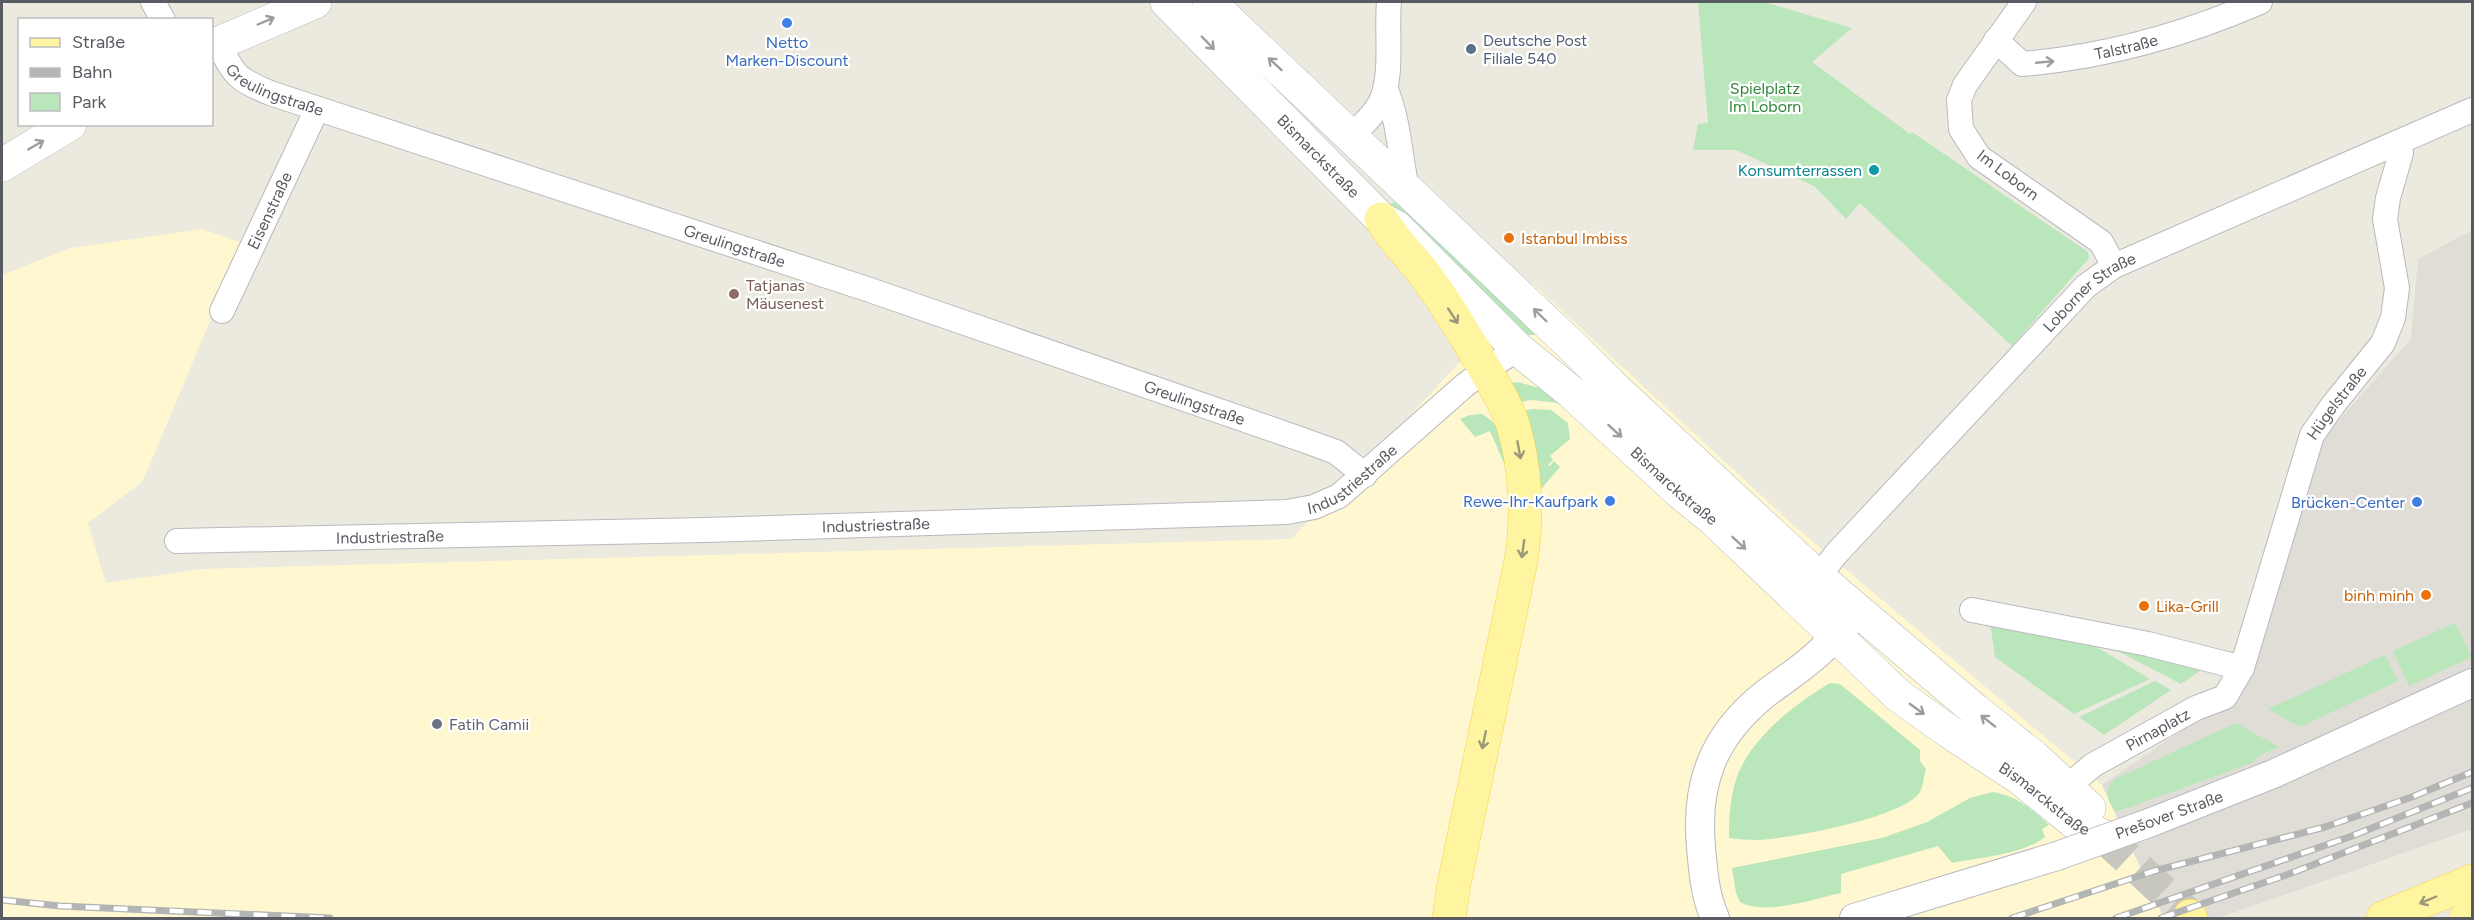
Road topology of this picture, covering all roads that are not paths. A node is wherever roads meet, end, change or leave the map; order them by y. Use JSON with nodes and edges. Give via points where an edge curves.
{"nodes":[{"id":1,"x":153,"y":2,"type":"edge"},
{"id":2,"x":315,"y":2,"type":"edge"},
{"id":3,"x":1167,"y":2,"type":"edge"},
{"id":4,"x":1209,"y":2,"type":"edge"},
{"id":5,"x":1389,"y":2,"type":"edge"},
{"id":6,"x":2024,"y":2,"type":"edge"},
{"id":7,"x":2260,"y":2,"type":"edge"},
{"id":8,"x":162,"y":18,"type":"edge"},
{"id":9,"x":1996,"y":40,"type":"junction"},
{"id":10,"x":215,"y":44,"type":"edge"},
{"id":11,"x":1386,"y":90,"type":"junction"},
{"id":12,"x":317,"y":109,"type":"junction"},
{"id":13,"x":2472,"y":110,"type":"edge"},
{"id":14,"x":67,"y":126,"type":"edge"},
{"id":15,"x":1351,"y":137,"type":"junction"},
{"id":16,"x":2397,"y":143,"type":"junction"},
{"id":17,"x":1323,"y":163,"type":"junction"},
{"id":18,"x":2,"y":165,"type":"edge"},
{"id":19,"x":1407,"y":189,"type":"junction"},
{"id":20,"x":1381,"y":219,"type":"junction"},
{"id":21,"x":2114,"y":266,"type":"junction"},
{"id":22,"x":222,"y":311,"type":"dead end"},
{"id":23,"x":1518,"y":350,"type":"junction"},
{"id":24,"x":1485,"y":370,"type":"junction"},
{"id":25,"x":1611,"y":385,"type":"junction"},
{"id":26,"x":1365,"y":475,"type":"junction"},
{"id":27,"x":177,"y":541,"type":"dead end"},
{"id":28,"x":1809,"y":589,"type":"junction"},
{"id":29,"x":1972,"y":610,"type":"dead end"},
{"id":30,"x":1859,"y":611,"type":"junction"},
{"id":31,"x":1836,"y":636,"type":"junction"},
{"id":32,"x":2242,"y":668,"type":"junction"},
{"id":33,"x":2472,"y":683,"type":"edge"},
{"id":34,"x":2067,"y":787,"type":"junction"},
{"id":35,"x":2472,"y":881,"type":"edge"},
{"id":36,"x":2472,"y":916,"type":"edge"},
{"id":37,"x":1449,"y":918,"type":"edge"},
{"id":38,"x":1715,"y":918,"type":"edge"},
{"id":39,"x":1854,"y":918,"type":"edge"},
{"id":40,"x":2383,"y":918,"type":"edge"},
{"id":41,"x":2466,"y":918,"type":"edge"}],
"edges":[{"from":1,"to":8,"type":"street"},
{"from":10,"to":2,"type":"main road","one_way":true},
{"from":3,"to":17,"type":"main road","name":"Bismarckstraße","one_way":true},
{"from":15,"to":4,"type":"main road","name":"Bismarckstraße","one_way":true},
{"from":5,"to":11,"type":"street"},
{"from":6,"to":9,"type":"street","name":"Im Loborn"},
{"from":9,"to":7,"type":"street","name":"Talstraße","one_way":true,"via":[[2022,64],[2054,61],[2162,39]]},
{"from":9,"to":21,"type":"street","name":"Im Loborn","via":[[1959,100],[1965,135],[1979,157],[2101,242]]},
{"from":10,"to":12,"type":"street","name":"Greulingstraße","via":[[233,73],[248,83]]},
{"from":11,"to":15,"type":"street"},
{"from":11,"to":19,"type":"street","via":[[1394,109]]},
{"from":12,"to":22,"type":"street","name":"Eisenstraße"},
{"from":12,"to":26,"type":"street","name":"Greulingstraße","via":[[867,289],[1273,429],[1336,452]]},
{"from":13,"to":16,"type":"street","name":"Loborner Straße"},
{"from":18,"to":14,"type":"main road","one_way":true},
{"from":15,"to":17,"type":"main road"},
{"from":15,"to":19,"type":"main road","name":"Bismarckstraße"},
{"from":16,"to":21,"type":"street","name":"Loborner Straße"},
{"from":16,"to":32,"type":"street","name":"Hügelstraße","via":[[2401,153],[2385,219],[2397,288],[2393,318],[2383,344],[2312,435]]},
{"from":17,"to":20,"type":"main road","name":"Bismarckstraße"},
{"from":25,"to":19,"type":"main road","name":"Bismarckstraße","one_way":true},
{"from":20,"to":23,"type":"main road","name":"Bismarckstraße","via":[[1403,233]]},
{"from":20,"to":24,"type":"main road","one_way":true,"via":[[1392,239],[1437,292]]},
{"from":21,"to":28,"type":"street","name":"Loborner Straße","via":[[2086,286]]},
{"from":23,"to":24,"type":"street","name":"Industriestraße"},
{"from":23,"to":25,"type":"main road","via":[[1543,345],[1581,375]]},
{"from":23,"to":28,"type":"main road","name":"Bismarckstraße","one_way":true,"via":[[1580,399],[1682,494]]},
{"from":24,"to":26,"type":"street","name":"Industriestraße"},
{"from":24,"to":37,"type":"main road","one_way":true,"via":[[1513,425],[1521,462],[1524,541]]},
{"from":25,"to":28,"type":"main road","name":"Bismarckstraße"},
{"from":26,"to":27,"type":"street","name":"Industriestraße","via":[[1325,503],[1270,514]]},
{"from":28,"to":30,"type":"main road","name":"Bismarckstraße"},
{"from":28,"to":31,"type":"main road","name":"Bismarckstraße"},
{"from":29,"to":32,"type":"street","via":[[2148,644]]},
{"from":30,"to":31,"type":"street"},
{"from":34,"to":30,"type":"main road","name":"Bismarckstraße","one_way":true},
{"from":31,"to":34,"type":"main road","name":"Bismarckstraße","one_way":true,"via":[[1907,702],[2020,778],[2079,826],[2103,836],[2094,812]]},
{"from":31,"to":38,"type":"street","via":[[1745,712],[1712,757],[1701,791],[1699,821],[1707,895]]},
{"from":32,"to":34,"type":"street","name":"Pirnaplatz","via":[[2225,697],[2196,708],[2093,765]]},
{"from":33,"to":39,"type":"street","name":"Prešover Straße","bridge":true,"via":[[2273,774],[2149,823]]},
{"from":35,"to":40,"type":"main road","one_way":true},
{"from":36,"to":41,"type":"main road"}]}
